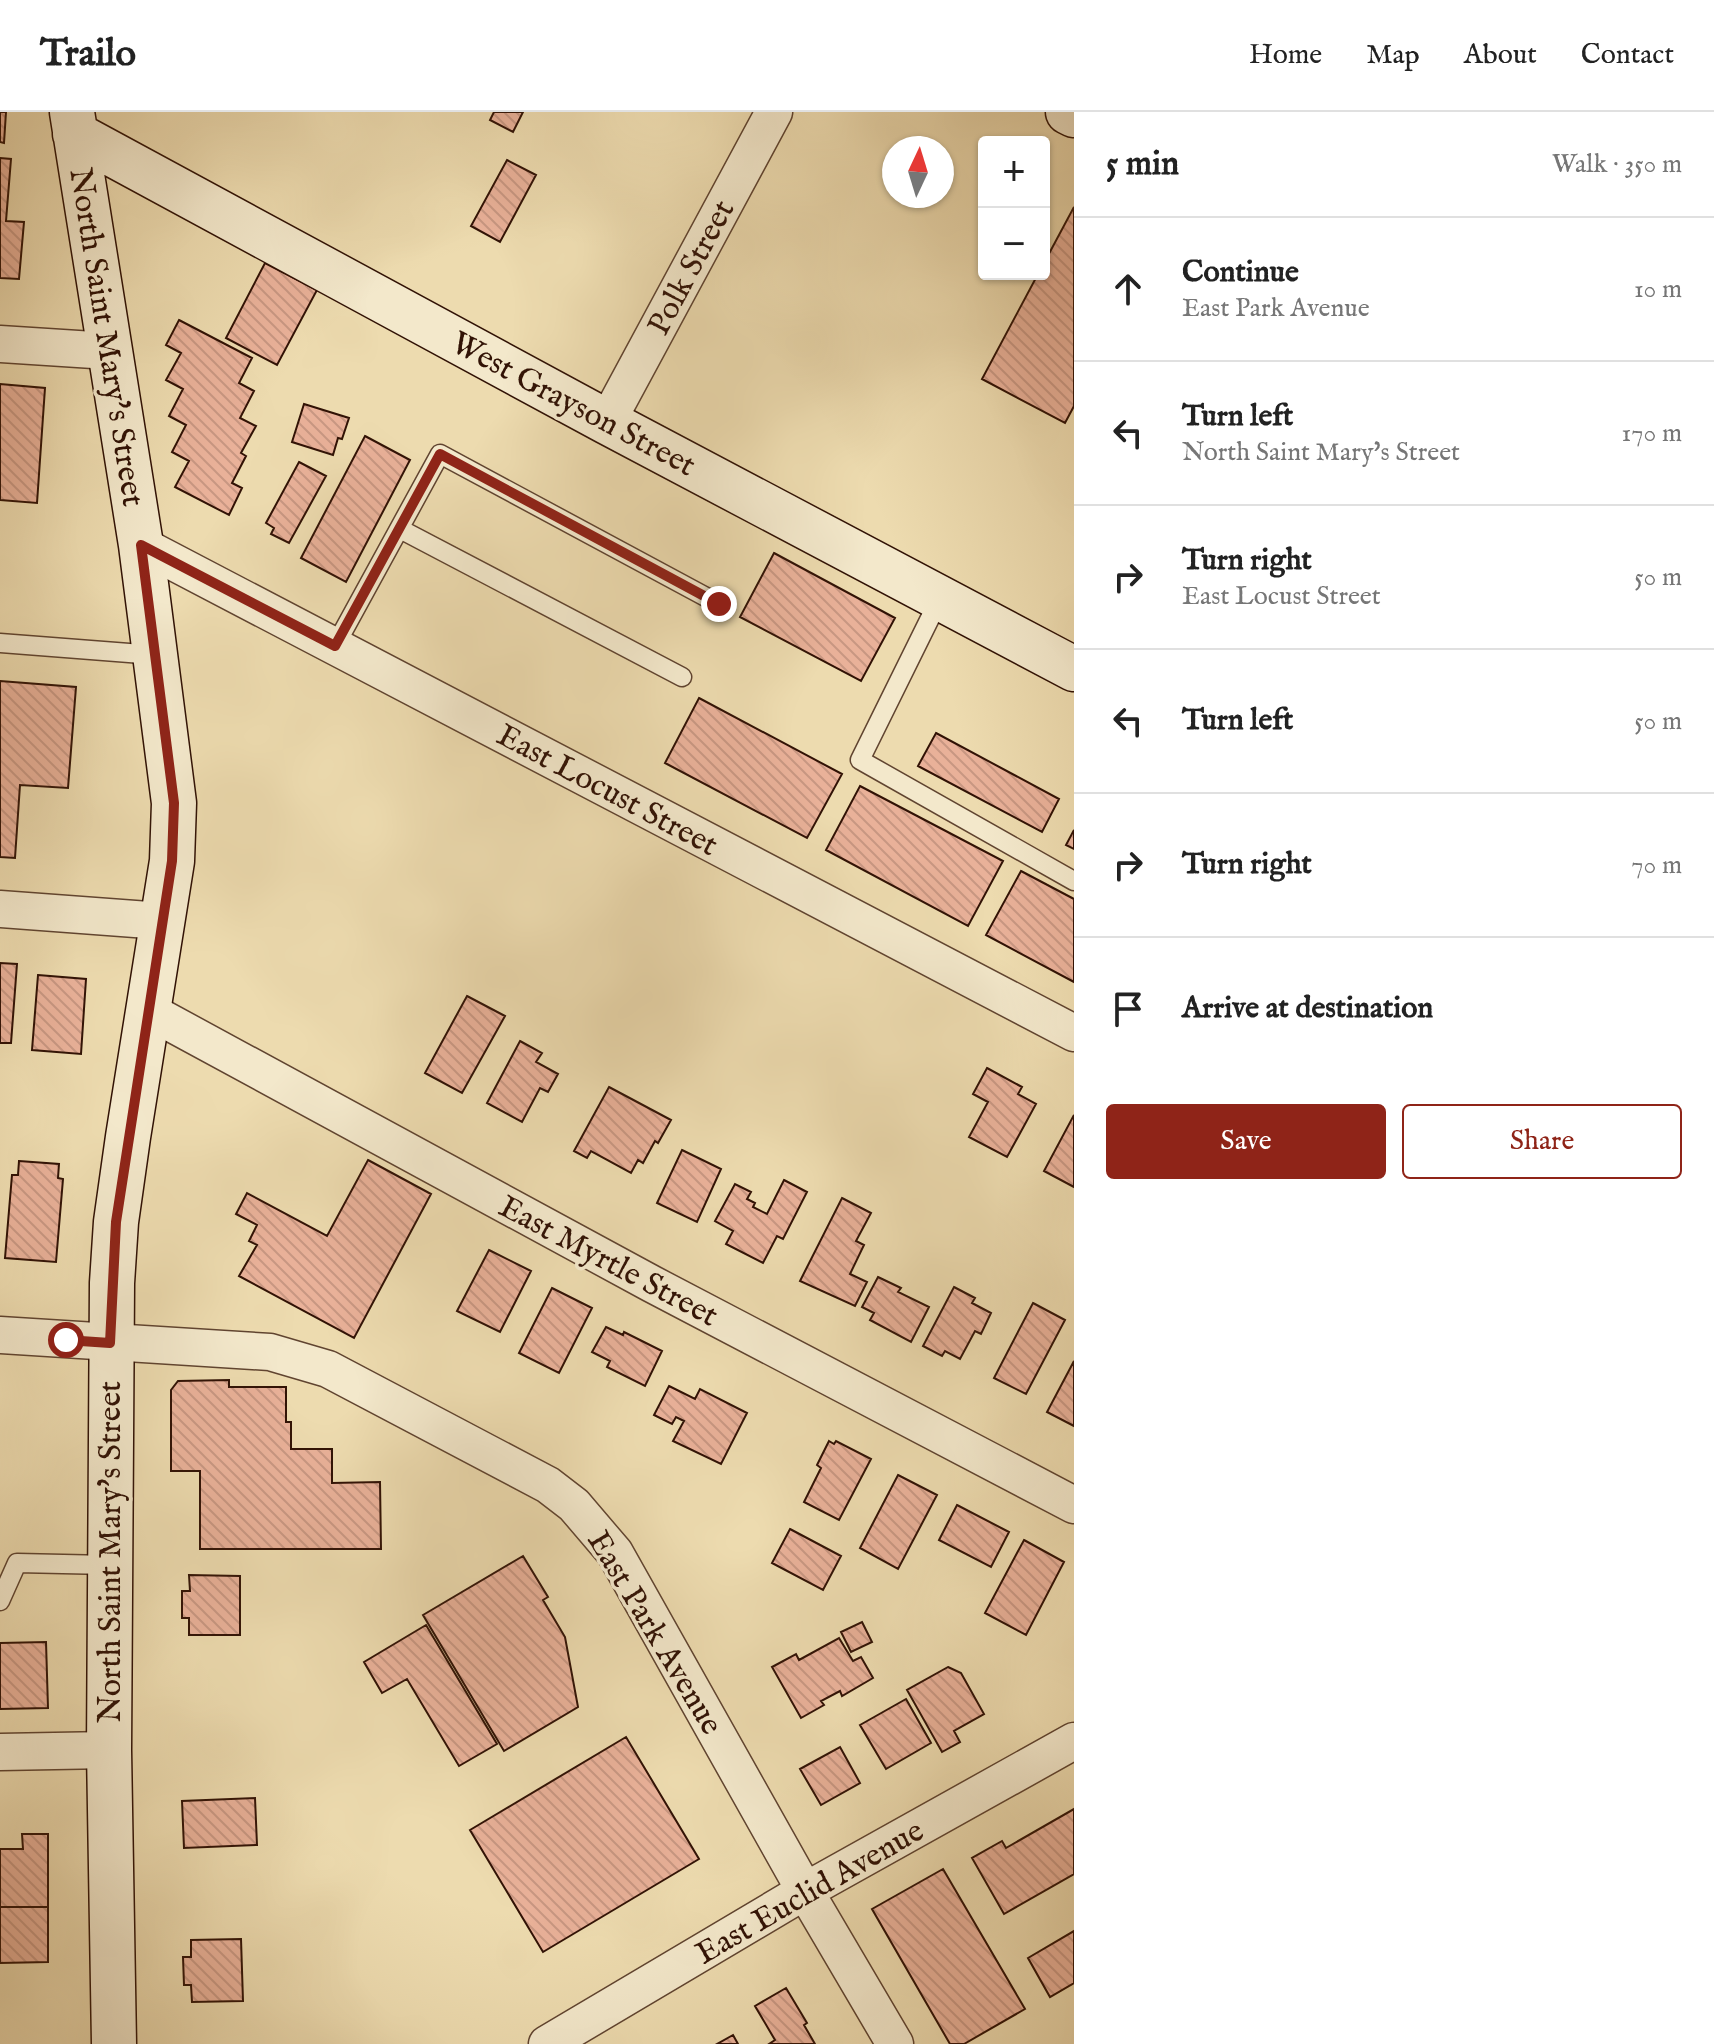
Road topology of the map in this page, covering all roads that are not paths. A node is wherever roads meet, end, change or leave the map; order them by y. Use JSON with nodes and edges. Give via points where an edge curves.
{"nodes":[{"id":1,"x":774,"y":112,"type":"edge"},
{"id":2,"x":1068,"y":112,"type":"edge"},
{"id":3,"x":1074,"y":115,"type":"edge"},
{"id":4,"x":74,"y":123,"type":"edge"},
{"id":5,"x":0,"y":344,"type":"edge"},
{"id":6,"x":109,"y":351,"type":"junction"},
{"id":7,"x":607,"y":422,"type":"junction"},
{"id":8,"x":400,"y":529,"type":"junction"},
{"id":9,"x":141,"y":545,"type":"junction"},
{"id":10,"x":940,"y":598,"type":"junction"},
{"id":11,"x":719,"y":604,"type":"dead end"},
{"id":12,"x":0,"y":643,"type":"edge"},
{"id":13,"x":335,"y":646,"type":"junction"},
{"id":14,"x":155,"y":655,"type":"junction"},
{"id":15,"x":1074,"y":669,"type":"edge"},
{"id":16,"x":682,"y":677,"type":"dead end"},
{"id":17,"x":1074,"y":881,"type":"edge"},
{"id":18,"x":0,"y":909,"type":"edge"},
{"id":19,"x":162,"y":921,"type":"junction"},
{"id":20,"x":147,"y":1010,"type":"junction"},
{"id":21,"x":1074,"y":1033,"type":"edge"},
{"id":22,"x":0,"y":1335,"type":"edge"},
{"id":23,"x":110,"y":1343,"type":"junction"},
{"id":24,"x":1074,"y":1505,"type":"edge"},
{"id":25,"x":109,"y":1565,"type":"junction"},
{"id":26,"x":0,"y":1601,"type":"edge"},
{"id":27,"x":1074,"y":1741,"type":"edge"},
{"id":28,"x":109,"y":1750,"type":"junction"},
{"id":29,"x":0,"y":1752,"type":"edge"},
{"id":30,"x":805,"y":1891,"type":"junction"},
{"id":31,"x":114,"y":2044,"type":"edge"},
{"id":32,"x":547,"y":2044,"type":"edge"},
{"id":33,"x":895,"y":2044,"type":"edge"}],
"edges":[{"from":1,"to":7,"type":"street","name":"Polk Street"},
{"from":2,"to":3,"type":"main road"},
{"from":4,"to":6,"type":"main road","name":"North Saint Mary's Street"},
{"from":4,"to":7,"type":"main road","name":"West Grayson Street"},
{"from":5,"to":6,"type":"street"},
{"from":6,"to":9,"type":"main road","name":"North Saint Mary's Street"},
{"from":7,"to":10,"type":"main road","name":"West Grayson Street"},
{"from":8,"to":11,"type":"lane","via":[[440,454]]},
{"from":8,"to":13,"type":"lane"},
{"from":8,"to":16,"type":"lane"},
{"from":9,"to":13,"type":"street","name":"East Locust Street"},
{"from":9,"to":14,"type":"main road","name":"North Saint Mary's Street"},
{"from":10,"to":15,"type":"main road","name":"West Grayson Street"},
{"from":10,"to":17,"type":"lane","via":[[860,760]]},
{"from":12,"to":14,"type":"lane"},
{"from":13,"to":21,"type":"street","name":"East Locust Street"},
{"from":14,"to":19,"type":"main road","name":"North Saint Mary's Street","via":[[174,803]]},
{"from":18,"to":19,"type":"street"},
{"from":19,"to":20,"type":"main road","name":"North Saint Mary's Street"},
{"from":20,"to":23,"type":"main road","name":"North Saint Mary's Street","via":[[116,1222]]},
{"from":20,"to":24,"type":"street","name":"East Myrtle Street"},
{"from":22,"to":23,"type":"street","name":"East Park Avenue"},
{"from":23,"to":25,"type":"main road","name":"North Saint Mary's Street"},
{"from":23,"to":30,"type":"street","name":"East Park Avenue","via":[[298,1358],[548,1485],[574,1505],[615,1553]]},
{"from":25,"to":26,"type":"lane","via":[[17,1563]]},
{"from":25,"to":28,"type":"main road","name":"North Saint Mary's Street"},
{"from":27,"to":30,"type":"street","name":"East Euclid Avenue"},
{"from":28,"to":29,"type":"street"},
{"from":28,"to":31,"type":"main road","name":"North Saint Mary's Street"},
{"from":30,"to":32,"type":"street","name":"East Euclid Avenue"},
{"from":30,"to":33,"type":"street","name":"East Park Avenue"}]}
